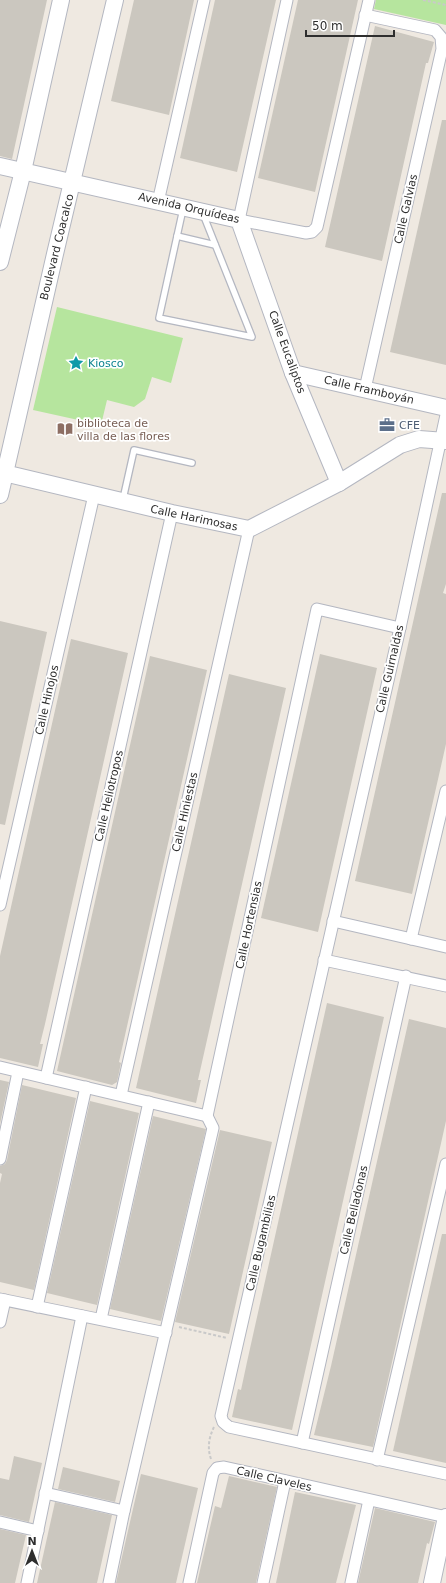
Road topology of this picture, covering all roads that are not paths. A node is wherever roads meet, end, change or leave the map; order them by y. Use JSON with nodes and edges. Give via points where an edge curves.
{"nodes":[{"id":1,"x":61,"y":0,"type":"edge"},
{"id":2,"x":115,"y":0,"type":"edge"},
{"id":3,"x":204,"y":0,"type":"edge"},
{"id":4,"x":287,"y":0,"type":"edge"},
{"id":5,"x":369,"y":0,"type":"edge"},
{"id":6,"x":365,"y":15,"type":"junction"},
{"id":7,"x":0,"y":166,"type":"edge"},
{"id":8,"x":23,"y":171,"type":"junction"},
{"id":9,"x":73,"y":182,"type":"junction"},
{"id":10,"x":158,"y":202,"type":"junction"},
{"id":11,"x":184,"y":207,"type":"junction"},
{"id":12,"x":202,"y":212,"type":"junction"},
{"id":13,"x":239,"y":220,"type":"junction"},
{"id":14,"x":177,"y":236,"type":"junction"},
{"id":15,"x":3,"y":239,"type":"edge"},
{"id":16,"x":215,"y":244,"type":"junction"},
{"id":17,"x":0,"y":262,"type":"edge"},
{"id":18,"x":293,"y":373,"type":"junction"},
{"id":19,"x":364,"y":389,"type":"junction"},
{"id":20,"x":446,"y":408,"type":"edge"},
{"id":21,"x":446,"y":416,"type":"edge"},
{"id":22,"x":444,"y":440,"type":"edge"},
{"id":23,"x":192,"y":463,"type":"dead end"},
{"id":24,"x":2,"y":472,"type":"edge"},
{"id":25,"x":339,"y":483,"type":"junction"},
{"id":26,"x":0,"y":494,"type":"edge"},
{"id":27,"x":94,"y":495,"type":"junction"},
{"id":28,"x":122,"y":502,"type":"junction"},
{"id":29,"x":172,"y":513,"type":"junction"},
{"id":30,"x":249,"y":530,"type":"junction"},
{"id":31,"x":400,"y":628,"type":"junction"},
{"id":32,"x":446,"y":791,"type":"edge"},
{"id":33,"x":0,"y":905,"type":"edge"},
{"id":34,"x":333,"y":921,"type":"junction"},
{"id":35,"x":411,"y":939,"type":"junction"},
{"id":36,"x":446,"y":947,"type":"edge"},
{"id":37,"x":324,"y":960,"type":"junction"},
{"id":38,"x":406,"y":976,"type":"junction"},
{"id":39,"x":446,"y":986,"type":"edge"},
{"id":40,"x":0,"y":1067,"type":"edge"},
{"id":41,"x":18,"y":1072,"type":"junction"},
{"id":42,"x":46,"y":1078,"type":"junction"},
{"id":43,"x":86,"y":1086,"type":"junction"},
{"id":44,"x":121,"y":1095,"type":"junction"},
{"id":45,"x":149,"y":1102,"type":"junction"},
{"id":46,"x":207,"y":1116,"type":"junction"},
{"id":47,"x":0,"y":1159,"type":"edge"},
{"id":48,"x":446,"y":1164,"type":"edge"},
{"id":49,"x":2,"y":1299,"type":"edge"},
{"id":50,"x":37,"y":1307,"type":"junction"},
{"id":51,"x":82,"y":1316,"type":"junction"},
{"id":52,"x":101,"y":1319,"type":"junction"},
{"id":53,"x":0,"y":1322,"type":"edge"},
{"id":54,"x":167,"y":1329,"type":"junction"},
{"id":55,"x":302,"y":1443,"type":"junction"},
{"id":56,"x":377,"y":1460,"type":"junction"},
{"id":57,"x":446,"y":1474,"type":"edge"},
{"id":58,"x":285,"y":1481,"type":"junction"},
{"id":59,"x":45,"y":1493,"type":"junction"},
{"id":60,"x":369,"y":1500,"type":"junction"},
{"id":61,"x":124,"y":1511,"type":"junction"},
{"id":62,"x":446,"y":1517,"type":"edge"},
{"id":63,"x":0,"y":1522,"type":"edge"},
{"id":64,"x":38,"y":1531,"type":"junction"},
{"id":65,"x":27,"y":1583,"type":"edge"},
{"id":66,"x":109,"y":1583,"type":"edge"},
{"id":67,"x":189,"y":1583,"type":"edge"},
{"id":68,"x":263,"y":1583,"type":"edge"},
{"id":69,"x":351,"y":1583,"type":"edge"},
{"id":70,"x":432,"y":1583,"type":"edge"}],
"edges":[{"from":1,"to":8,"type":"street"},
{"from":2,"to":9,"type":"street","name":"Boulevard Coacalco"},
{"from":3,"to":10,"type":"street"},
{"from":4,"to":13,"type":"street"},
{"from":5,"to":6,"type":"street"},
{"from":6,"to":13,"type":"street","name":"Avenida Orquídeas","via":[[317,227],[306,233]]},
{"from":6,"to":19,"type":"street","name":"Calle Galvias","via":[[435,30],[441,37],[442,49]]},
{"from":7,"to":8,"type":"street"},
{"from":8,"to":9,"type":"street"},
{"from":8,"to":15,"type":"street"},
{"from":9,"to":10,"type":"street","name":"Avenida Orquídeas"},
{"from":9,"to":24,"type":"street","name":"Boulevard Coacalco"},
{"from":10,"to":11,"type":"street","name":"Avenida Orquídeas"},
{"from":11,"to":12,"type":"street","name":"Avenida Orquídeas"},
{"from":11,"to":14,"type":"lane"},
{"from":12,"to":13,"type":"street","name":"Avenida Orquídeas"},
{"from":12,"to":16,"type":"lane"},
{"from":13,"to":18,"type":"street","name":"Calle Eucaliptos"},
{"from":14,"to":16,"type":"lane"},
{"from":14,"to":16,"type":"lane","via":[[159,318],[252,337]]},
{"from":15,"to":17,"type":"street"},
{"from":18,"to":19,"type":"street","name":"Calle Framboyán"},
{"from":18,"to":25,"type":"street","name":"Calle Eucaliptos"},
{"from":19,"to":20,"type":"street","name":"Calle Framboyán"},
{"from":21,"to":22,"type":"street","name":"Calle Guirnaldas"},
{"from":22,"to":25,"type":"street","name":"Calle Harimosas","via":[[420,439],[400,445]]},
{"from":22,"to":31,"type":"street","name":"Calle Guirnaldas","via":[[425,509]]},
{"from":23,"to":28,"type":"lane","via":[[134,450]]},
{"from":24,"to":26,"type":"street","name":"Boulevard Coacalco"},
{"from":24,"to":27,"type":"street","name":"Calle Harimosas"},
{"from":25,"to":30,"type":"street","name":"Calle Harimosas"},
{"from":27,"to":28,"type":"street","name":"Calle Harimosas"},
{"from":27,"to":33,"type":"street","name":"Calle Hinojos"},
{"from":28,"to":29,"type":"street","name":"Calle Harimosas"},
{"from":29,"to":30,"type":"street","name":"Calle Harimosas"},
{"from":29,"to":42,"type":"street","name":"Calle Heliotropos"},
{"from":30,"to":44,"type":"street","name":"Calle Hiniestas"},
{"from":31,"to":34,"type":"street","name":"Calle Guirnaldas"},
{"from":31,"to":46,"type":"street","name":"Calle Hortensias","via":[[317,609]]},
{"from":32,"to":35,"type":"street"},
{"from":34,"to":35,"type":"street"},
{"from":34,"to":37,"type":"street","name":"Calle Guirnaldas"},
{"from":35,"to":36,"type":"street"},
{"from":37,"to":38,"type":"street"},
{"from":37,"to":55,"type":"street","name":"Calle Bugambilias","via":[[221,1416],[229,1427]]},
{"from":38,"to":39,"type":"street"},
{"from":38,"to":55,"type":"street","name":"Calle Belladonas"},
{"from":40,"to":41,"type":"street"},
{"from":41,"to":42,"type":"street"},
{"from":41,"to":47,"type":"street"},
{"from":42,"to":43,"type":"street"},
{"from":43,"to":44,"type":"street"},
{"from":43,"to":50,"type":"street"},
{"from":44,"to":45,"type":"street"},
{"from":45,"to":46,"type":"street"},
{"from":45,"to":52,"type":"street"},
{"from":46,"to":54,"type":"street","via":[[213,1128]]},
{"from":48,"to":56,"type":"street"},
{"from":49,"to":50,"type":"street"},
{"from":49,"to":53,"type":"street"},
{"from":50,"to":51,"type":"street"},
{"from":51,"to":52,"type":"street"},
{"from":51,"to":59,"type":"street"},
{"from":52,"to":54,"type":"street"},
{"from":54,"to":61,"type":"street"},
{"from":55,"to":56,"type":"street"},
{"from":56,"to":57,"type":"street"},
{"from":58,"to":60,"type":"street","name":"Calle Claveles"},
{"from":58,"to":67,"type":"street","name":"Calle Claveles","via":[[224,1467],[217,1468],[213,1473]]},
{"from":58,"to":68,"type":"street"},
{"from":59,"to":61,"type":"street"},
{"from":59,"to":64,"type":"street"},
{"from":60,"to":62,"type":"street","name":"Calle Claveles"},
{"from":60,"to":69,"type":"street"},
{"from":61,"to":66,"type":"street"},
{"from":62,"to":70,"type":"street"},
{"from":63,"to":64,"type":"street"},
{"from":64,"to":65,"type":"street"}]}
